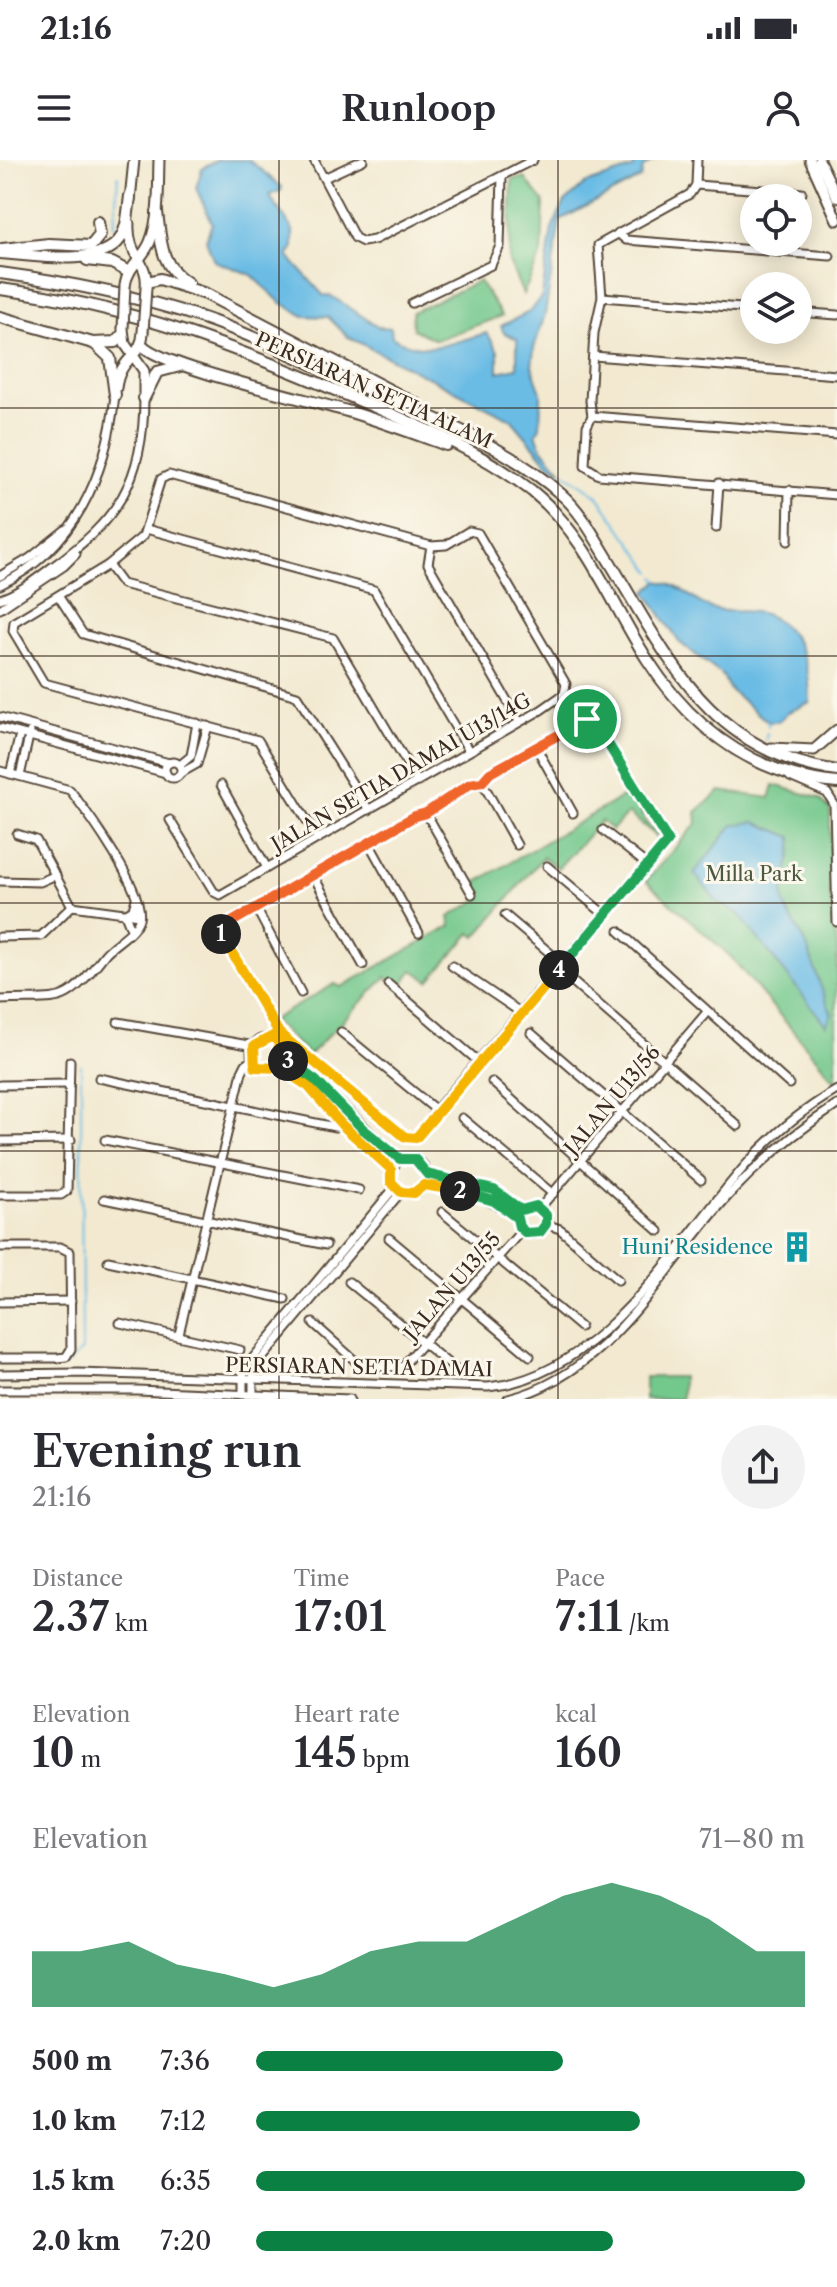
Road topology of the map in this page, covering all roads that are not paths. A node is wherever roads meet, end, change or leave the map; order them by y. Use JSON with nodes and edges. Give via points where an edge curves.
{"nodes":[{"id":1,"x":134,"y":160,"type":"edge"},
{"id":2,"x":159,"y":160,"type":"edge"},
{"id":3,"x":314,"y":160,"type":"edge"},
{"id":4,"x":363,"y":160,"type":"edge"},
{"id":5,"x":533,"y":160,"type":"edge"},
{"id":6,"x":697,"y":160,"type":"edge"},
{"id":7,"x":810,"y":160,"type":"edge"},
{"id":8,"x":819,"y":160,"type":"edge"},
{"id":9,"x":502,"y":176,"type":"junction"},
{"id":10,"x":324,"y":178,"type":"junction"},
{"id":11,"x":696,"y":185,"type":"junction"},
{"id":12,"x":740,"y":188,"type":"edge"},
{"id":13,"x":130,"y":196,"type":"junction"},
{"id":14,"x":837,"y":197,"type":"edge"},
{"id":15,"x":157,"y":212,"type":"junction"},
{"id":16,"x":837,"y":220,"type":"edge"},
{"id":17,"x":98,"y":222,"type":"dead end"},
{"id":18,"x":618,"y":233,"type":"junction"},
{"id":19,"x":0,"y":251,"type":"edge"},
{"id":20,"x":830,"y":256,"type":"dead end"},
{"id":21,"x":61,"y":257,"type":"junction"},
{"id":22,"x":138,"y":259,"type":"junction"},
{"id":23,"x":129,"y":272,"type":"junction"},
{"id":24,"x":0,"y":273,"type":"edge"},
{"id":25,"x":146,"y":285,"type":"junction"},
{"id":26,"x":0,"y":289,"type":"edge"},
{"id":27,"x":206,"y":294,"type":"junction"},
{"id":28,"x":602,"y":297,"type":"junction"},
{"id":29,"x":412,"y":303,"type":"dead end"},
{"id":30,"x":740,"y":308,"type":"edge"},
{"id":31,"x":812,"y":313,"type":"edge"},
{"id":32,"x":837,"y":315,"type":"edge"},
{"id":33,"x":0,"y":317,"type":"edge"},
{"id":34,"x":123,"y":332,"type":"junction"},
{"id":35,"x":93,"y":343,"type":"junction"},
{"id":36,"x":142,"y":345,"type":"junction"},
{"id":37,"x":133,"y":354,"type":"junction"},
{"id":38,"x":593,"y":356,"type":"junction"},
{"id":39,"x":186,"y":366,"type":"junction"},
{"id":40,"x":837,"y":375,"type":"edge"},
{"id":41,"x":115,"y":395,"type":"junction"},
{"id":42,"x":144,"y":398,"type":"junction"},
{"id":43,"x":592,"y":416,"type":"junction"},
{"id":44,"x":438,"y":420,"type":"junction"},
{"id":45,"x":837,"y":435,"type":"edge"},
{"id":46,"x":496,"y":466,"type":"junction"},
{"id":47,"x":719,"y":483,"type":"junction"},
{"id":48,"x":789,"y":490,"type":"junction"},
{"id":49,"x":837,"y":495,"type":"edge"},
{"id":50,"x":72,"y":523,"type":"junction"},
{"id":51,"x":716,"y":528,"type":"dead end"},
{"id":52,"x":146,"y":529,"type":"junction"},
{"id":53,"x":788,"y":541,"type":"dead end"},
{"id":54,"x":83,"y":546,"type":"junction"},
{"id":55,"x":431,"y":546,"type":"junction"},
{"id":56,"x":108,"y":565,"type":"junction"},
{"id":57,"x":0,"y":576,"type":"edge"},
{"id":58,"x":0,"y":585,"type":"edge"},
{"id":59,"x":59,"y":597,"type":"junction"},
{"id":60,"x":0,"y":599,"type":"edge"},
{"id":61,"x":0,"y":609,"type":"edge"},
{"id":62,"x":0,"y":717,"type":"edge"},
{"id":63,"x":519,"y":721,"type":"junction"},
{"id":64,"x":197,"y":723,"type":"junction"},
{"id":65,"x":30,"y":726,"type":"junction"},
{"id":66,"x":208,"y":726,"type":"junction"},
{"id":67,"x":0,"y":728,"type":"edge"},
{"id":68,"x":837,"y":730,"type":"edge"},
{"id":69,"x":20,"y":734,"type":"junction"},
{"id":70,"x":30,"y":736,"type":"junction"},
{"id":71,"x":764,"y":747,"type":"junction"},
{"id":72,"x":537,"y":749,"type":"junction"},
{"id":73,"x":469,"y":751,"type":"junction"},
{"id":74,"x":143,"y":756,"type":"junction"},
{"id":75,"x":169,"y":763,"type":"junction"},
{"id":76,"x":140,"y":766,"type":"junction"},
{"id":77,"x":180,"y":769,"type":"junction"},
{"id":78,"x":0,"y":771,"type":"edge"},
{"id":79,"x":837,"y":771,"type":"edge"},
{"id":80,"x":166,"y":773,"type":"junction"},
{"id":81,"x":10,"y":774,"type":"junction"},
{"id":82,"x":20,"y":776,"type":"junction"},
{"id":83,"x":790,"y":777,"type":"junction"},
{"id":84,"x":418,"y":782,"type":"junction"},
{"id":85,"x":482,"y":782,"type":"junction"},
{"id":86,"x":837,"y":783,"type":"edge"},
{"id":87,"x":221,"y":785,"type":"dead end"},
{"id":88,"x":369,"y":810,"type":"junction"},
{"id":89,"x":426,"y":813,"type":"junction"},
{"id":90,"x":573,"y":813,"type":"dead end"},
{"id":91,"x":170,"y":820,"type":"dead end"},
{"id":92,"x":603,"y":830,"type":"dead end"},
{"id":93,"x":17,"y":834,"type":"dead end"},
{"id":94,"x":318,"y":839,"type":"junction"},
{"id":95,"x":370,"y":845,"type":"junction"},
{"id":96,"x":517,"y":845,"type":"dead end"},
{"id":97,"x":646,"y":864,"type":"junction"},
{"id":98,"x":547,"y":866,"type":"dead end"},
{"id":99,"x":267,"y":868,"type":"junction"},
{"id":100,"x":56,"y":875,"type":"junction"},
{"id":101,"x":314,"y":877,"type":"junction"},
{"id":102,"x":0,"y":881,"type":"edge"},
{"id":103,"x":472,"y":894,"type":"dead end"},
{"id":104,"x":137,"y":897,"type":"junction"},
{"id":105,"x":72,"y":906,"type":"junction"},
{"id":106,"x":257,"y":910,"type":"junction"},
{"id":107,"x":125,"y":914,"type":"junction"},
{"id":108,"x":604,"y":914,"type":"junction"},
{"id":109,"x":139,"y":915,"type":"junction"},
{"id":110,"x":505,"y":915,"type":"dead end"},
{"id":111,"x":837,"y":922,"type":"edge"},
{"id":112,"x":131,"y":929,"type":"junction"},
{"id":113,"x":619,"y":931,"type":"dead end"},
{"id":114,"x":419,"y":933,"type":"dead end"},
{"id":115,"x":0,"y":937,"type":"edge"},
{"id":116,"x":563,"y":964,"type":"junction"},
{"id":117,"x":363,"y":965,"type":"dead end"},
{"id":118,"x":452,"y":966,"type":"dead end"},
{"id":119,"x":573,"y":982,"type":"dead end"},
{"id":120,"x":388,"y":984,"type":"dead end"},
{"id":121,"x":301,"y":993,"type":"dead end"},
{"id":122,"x":0,"y":1000,"type":"edge"},
{"id":123,"x":520,"y":1012,"type":"junction"},
{"id":124,"x":707,"y":1012,"type":"junction"},
{"id":125,"x":118,"y":1022,"type":"dead end"},
{"id":126,"x":341,"y":1032,"type":"dead end"},
{"id":127,"x":531,"y":1033,"type":"dead end"},
{"id":128,"x":276,"y":1036,"type":"junction"},
{"id":129,"x":254,"y":1046,"type":"junction"},
{"id":130,"x":278,"y":1055,"type":"junction"},
{"id":131,"x":70,"y":1061,"type":"dead end"},
{"id":132,"x":252,"y":1061,"type":"junction"},
{"id":133,"x":478,"y":1061,"type":"junction"},
{"id":134,"x":665,"y":1062,"type":"junction"},
{"id":135,"x":272,"y":1066,"type":"junction"},
{"id":136,"x":99,"y":1078,"type":"dead end"},
{"id":137,"x":492,"y":1082,"type":"dead end"},
{"id":138,"x":68,"y":1084,"type":"junction"},
{"id":139,"x":789,"y":1084,"type":"dead end"},
{"id":140,"x":0,"y":1085,"type":"edge"},
{"id":141,"x":837,"y":1087,"type":"edge"},
{"id":142,"x":235,"y":1105,"type":"junction"},
{"id":143,"x":837,"y":1108,"type":"edge"},
{"id":144,"x":436,"y":1110,"type":"junction"},
{"id":145,"x":624,"y":1111,"type":"junction"},
{"id":146,"x":462,"y":1118,"type":"dead end"},
{"id":147,"x":738,"y":1126,"type":"dead end"},
{"id":148,"x":335,"y":1127,"type":"dead end"},
{"id":149,"x":71,"y":1140,"type":"junction"},
{"id":150,"x":105,"y":1140,"type":"dead end"},
{"id":151,"x":0,"y":1141,"type":"edge"},
{"id":152,"x":400,"y":1159,"type":"junction"},
{"id":153,"x":582,"y":1160,"type":"junction"},
{"id":154,"x":222,"y":1162,"type":"junction"},
{"id":155,"x":391,"y":1169,"type":"junction"},
{"id":156,"x":427,"y":1174,"type":"junction"},
{"id":157,"x":701,"y":1180,"type":"dead end"},
{"id":158,"x":424,"y":1185,"type":"junction"},
{"id":159,"x":359,"y":1190,"type":"dead end"},
{"id":160,"x":398,"y":1190,"type":"junction"},
{"id":161,"x":553,"y":1194,"type":"junction"},
{"id":162,"x":0,"y":1195,"type":"edge"},
{"id":163,"x":104,"y":1199,"type":"dead end"},
{"id":164,"x":540,"y":1208,"type":"junction"},
{"id":165,"x":442,"y":1212,"type":"dead end"},
{"id":166,"x":519,"y":1214,"type":"junction"},
{"id":167,"x":208,"y":1221,"type":"junction"},
{"id":168,"x":546,"y":1224,"type":"junction"},
{"id":169,"x":522,"y":1230,"type":"junction"},
{"id":170,"x":659,"y":1231,"type":"dead end"},
{"id":171,"x":389,"y":1238,"type":"dead end"},
{"id":172,"x":326,"y":1245,"type":"dead end"},
{"id":173,"x":0,"y":1247,"type":"edge"},
{"id":174,"x":497,"y":1258,"type":"junction"},
{"id":175,"x":108,"y":1261,"type":"dead end"},
{"id":176,"x":194,"y":1279,"type":"junction"},
{"id":177,"x":618,"y":1280,"type":"dead end"},
{"id":178,"x":349,"y":1282,"type":"dead end"},
{"id":179,"x":285,"y":1299,"type":"dead end"},
{"id":180,"x":463,"y":1300,"type":"junction"},
{"id":181,"x":71,"y":1301,"type":"junction"},
{"id":182,"x":0,"y":1302,"type":"edge"},
{"id":183,"x":120,"y":1323,"type":"dead end"},
{"id":184,"x":313,"y":1323,"type":"dead end"},
{"id":185,"x":580,"y":1327,"type":"dead end"},
{"id":186,"x":179,"y":1334,"type":"junction"},
{"id":187,"x":424,"y":1344,"type":"junction"},
{"id":188,"x":240,"y":1350,"type":"dead end"},
{"id":189,"x":530,"y":1356,"type":"dead end"},
{"id":190,"x":0,"y":1358,"type":"edge"},
{"id":191,"x":0,"y":1374,"type":"edge"},
{"id":192,"x":461,"y":1374,"type":"dead end"},
{"id":193,"x":243,"y":1381,"type":"junction"},
{"id":194,"x":252,"y":1382,"type":"junction"},
{"id":195,"x":0,"y":1390,"type":"edge"},
{"id":196,"x":243,"y":1395,"type":"junction"},
{"id":197,"x":253,"y":1395,"type":"junction"},
{"id":198,"x":350,"y":1399,"type":"edge"},
{"id":199,"x":508,"y":1399,"type":"edge"}],
"edges":[{"from":1,"to":13,"type":"main road"},
{"from":2,"to":15,"type":"main road"},
{"from":3,"to":10,"type":"street"},
{"from":4,"to":10,"type":"street"},
{"from":5,"to":9,"type":"street"},
{"from":6,"to":11,"type":"street"},
{"from":7,"to":16,"type":"main road"},
{"from":8,"to":14,"type":"main road"},
{"from":9,"to":10,"type":"street","via":[[363,242],[355,238]]},
{"from":9,"to":29,"type":"street","via":[[500,246],[491,265]]},
{"from":11,"to":12,"type":"street"},
{"from":11,"to":18,"type":"street","via":[[690,194]]},
{"from":13,"to":21,"type":"highway","via":[[125,228],[114,246],[87,257]]},
{"from":13,"to":22,"type":"main road","via":[[129,244]]},
{"from":15,"to":22,"type":"main road","via":[[149,245]]},
{"from":15,"to":27,"type":"highway","via":[[169,268]]},
{"from":17,"to":19,"type":"highway","via":[[100,235],[91,246],[49,244]]},
{"from":18,"to":20,"type":"street","via":[[626,240]]},
{"from":18,"to":28,"type":"street","via":[[598,245]]},
{"from":19,"to":21,"type":"highway"},
{"from":21,"to":23,"type":"highway","via":[[112,263]]},
{"from":22,"to":23,"type":"main road"},
{"from":22,"to":25,"type":"main road"},
{"from":23,"to":34,"type":"main road","bridge":true},
{"from":24,"to":44,"type":"highway","name":"PERSIARAN SETIA ALAM","via":[[139,299],[202,318]]},
{"from":25,"to":27,"type":"highway","via":[[160,279]]},
{"from":25,"to":36,"type":"main road","bridge":true},
{"from":26,"to":46,"type":"highway","name":"PERSIARAN SETIA ALAM","via":[[90,303],[219,341],[418,426]]},
{"from":27,"to":44,"type":"highway","via":[[412,401]]},
{"from":28,"to":30,"type":"street"},
{"from":28,"to":38,"type":"street"},
{"from":31,"to":32,"type":"street"},
{"from":33,"to":35,"type":"highway"},
{"from":34,"to":35,"type":"highway","via":[[116,342]]},
{"from":34,"to":37,"type":"main road"},
{"from":35,"to":41,"type":"highway","via":[[110,358]]},
{"from":36,"to":37,"type":"main road"},
{"from":36,"to":39,"type":"highway","via":[[153,355]]},
{"from":37,"to":41,"type":"main road","via":[[118,371]]},
{"from":37,"to":42,"type":"main road","via":[[144,371]]},
{"from":38,"to":40,"type":"street"},
{"from":38,"to":43,"type":"street"},
{"from":39,"to":42,"type":"highway","via":[[157,372]]},
{"from":39,"to":46,"type":"highway","via":[[401,428]]},
{"from":41,"to":50,"type":"street","via":[[100,472]]},
{"from":42,"to":54,"type":"street","via":[[140,448],[128,486],[105,525]]},
{"from":43,"to":45,"type":"street"},
{"from":43,"to":47,"type":"street","via":[[587,426],[587,470]]},
{"from":44,"to":71,"type":"highway","name":"PERSIARAN SETIA ALAM","via":[[503,453],[564,496],[688,688],[712,712]]},
{"from":46,"to":83,"type":"highway","name":"PERSIARAN SETIA ALAM","via":[[534,493],[587,553],[671,692],[724,742]]},
{"from":47,"to":48,"type":"street"},
{"from":47,"to":51,"type":"street"},
{"from":48,"to":49,"type":"street"},
{"from":48,"to":53,"type":"street"},
{"from":50,"to":57,"type":"street","via":[[49,545]]},
{"from":50,"to":58,"type":"street","via":[[46,556]]},
{"from":52,"to":55,"type":"street","via":[[161,479],[174,476]]},
{"from":52,"to":56,"type":"street"},
{"from":52,"to":73,"type":"street","via":[[374,590]]},
{"from":54,"to":60,"type":"street"},
{"from":54,"to":61,"type":"street","via":[[64,566]]},
{"from":55,"to":63,"type":"street","via":[[428,564]]},
{"from":55,"to":63,"type":"street","name":"JALAN SETIA DAMAI U13/14G","via":[[446,545],[469,531],[478,533],[566,684],[564,694]]},
{"from":56,"to":59,"type":"street"},
{"from":56,"to":84,"type":"street","via":[[122,584],[333,638]]},
{"from":59,"to":64,"type":"street","via":[[14,622],[13,631],[44,683]]},
{"from":59,"to":88,"type":"street","via":[[83,634],[297,696]]},
{"from":62,"to":65,"type":"street"},
{"from":63,"to":73,"type":"street","name":"JALAN SETIA DAMAI U13/14G"},
{"from":64,"to":66,"type":"street"},
{"from":64,"to":77,"type":"street","via":[[191,756]]},
{"from":65,"to":70,"type":"street"},
{"from":65,"to":74,"type":"street"},
{"from":66,"to":77,"type":"street","via":[[197,764]]},
{"from":66,"to":94,"type":"street","via":[[264,744]]},
{"from":67,"to":69,"type":"street"},
{"from":68,"to":71,"type":"main road","via":[[814,750]]},
{"from":69,"to":70,"type":"street"},
{"from":69,"to":81,"type":"street"},
{"from":70,"to":76,"type":"street"},
{"from":70,"to":82,"type":"street"},
{"from":71,"to":79,"type":"highway","name":"PERSIARAN SETIA ALAM"},
{"from":72,"to":85,"type":"street"},
{"from":72,"to":90,"type":"street"},
{"from":72,"to":97,"type":"street","via":[[590,719],[668,837]]},
{"from":73,"to":84,"type":"street","name":"JALAN SETIA DAMAI U13/14G"},
{"from":74,"to":75,"type":"street"},
{"from":74,"to":76,"type":"street"},
{"from":75,"to":77,"type":"street"},
{"from":75,"to":80,"type":"street"},
{"from":76,"to":80,"type":"street"},
{"from":77,"to":80,"type":"street","via":[[174,779]]},
{"from":78,"to":81,"type":"street"},
{"from":81,"to":82,"type":"street"},
{"from":82,"to":104,"type":"street","via":[[70,790]]},
{"from":83,"to":86,"type":"highway","name":"PERSIARAN SETIA ALAM"},
{"from":83,"to":111,"type":"street","via":[[827,793],[834,804]]},
{"from":84,"to":88,"type":"street","name":"JALAN SETIA DAMAI U13/14G"},
{"from":85,"to":89,"type":"street"},
{"from":85,"to":96,"type":"street"},
{"from":87,"to":99,"type":"street"},
{"from":88,"to":94,"type":"street","name":"JALAN SETIA DAMAI U13/14G"},
{"from":89,"to":95,"type":"street"},
{"from":89,"to":103,"type":"street"},
{"from":91,"to":99,"type":"street","name":"JALAN SETIA DAMAI U13/14G","via":[[214,892],[223,894]]},
{"from":92,"to":97,"type":"street"},
{"from":93,"to":100,"type":"street","via":[[36,840]]},
{"from":94,"to":99,"type":"street","name":"JALAN SETIA DAMAI U13/14G"},
{"from":95,"to":101,"type":"street"},
{"from":95,"to":114,"type":"street"},
{"from":97,"to":108,"type":"street"},
{"from":98,"to":108,"type":"street"},
{"from":100,"to":102,"type":"street","via":[[40,882]]},
{"from":100,"to":105,"type":"street"},
{"from":101,"to":106,"type":"street"},
{"from":101,"to":117,"type":"street"},
{"from":104,"to":107,"type":"street"},
{"from":104,"to":109,"type":"street"},
{"from":105,"to":107,"type":"street"},
{"from":105,"to":115,"type":"street","via":[[41,936]]},
{"from":106,"to":121,"type":"street"},
{"from":106,"to":128,"type":"street","via":[[218,930]]},
{"from":107,"to":109,"type":"street"},
{"from":107,"to":112,"type":"street"},
{"from":108,"to":116,"type":"street"},
{"from":109,"to":112,"type":"street"},
{"from":110,"to":116,"type":"street"},
{"from":112,"to":122,"type":"street","via":[[72,994]]},
{"from":113,"to":124,"type":"street"},
{"from":116,"to":123,"type":"street"},
{"from":118,"to":123,"type":"street"},
{"from":119,"to":134,"type":"street"},
{"from":120,"to":133,"type":"street"},
{"from":123,"to":133,"type":"street"},
{"from":124,"to":134,"type":"street","name":"JALAN U13/56"},
{"from":124,"to":139,"type":"street"},
{"from":125,"to":129,"type":"street"},
{"from":126,"to":144,"type":"street"},
{"from":127,"to":145,"type":"street"},
{"from":128,"to":129,"type":"street"},
{"from":128,"to":130,"type":"street"},
{"from":128,"to":144,"type":"street","via":[[405,1137],[419,1136]]},
{"from":129,"to":132,"type":"street"},
{"from":130,"to":135,"type":"street"},
{"from":130,"to":152,"type":"street","via":[[315,1080]]},
{"from":131,"to":138,"type":"street"},
{"from":132,"to":135,"type":"street","via":[[260,1069]]},
{"from":132,"to":142,"type":"street","via":[[242,1072]]},
{"from":133,"to":144,"type":"street"},
{"from":134,"to":145,"type":"street","name":"JALAN U13/56"},
{"from":134,"to":147,"type":"street"},
{"from":135,"to":155,"type":"street","via":[[308,1086]]},
{"from":136,"to":142,"type":"street"},
{"from":137,"to":153,"type":"street"},
{"from":138,"to":140,"type":"street"},
{"from":138,"to":149,"type":"street"},
{"from":141,"to":194,"type":"street","name":"PERSIARAN SETIA DAMAI","via":[[765,1144],[633,1300],[560,1366],[528,1380],[488,1387]]},
{"from":142,"to":148,"type":"street"},
{"from":142,"to":154,"type":"street"},
{"from":143,"to":199,"type":"street","name":"PERSIARAN SETIA DAMAI","via":[[815,1118],[727,1197],[641,1304],[593,1353],[570,1373]]},
{"from":145,"to":153,"type":"street","name":"JALAN U13/56"},
{"from":145,"to":157,"type":"street"},
{"from":146,"to":161,"type":"street"},
{"from":149,"to":151,"type":"street"},
{"from":149,"to":162,"type":"street","via":[[70,1185],[61,1195]]},
{"from":150,"to":154,"type":"street"},
{"from":152,"to":155,"type":"street"},
{"from":152,"to":156,"type":"street","via":[[415,1159]]},
{"from":153,"to":161,"type":"street","name":"JALAN U13/56"},
{"from":153,"to":170,"type":"street"},
{"from":154,"to":159,"type":"street"},
{"from":154,"to":167,"type":"street"},
{"from":155,"to":160,"type":"street"},
{"from":156,"to":158,"type":"street"},
{"from":156,"to":166,"type":"street","via":[[494,1190]]},
{"from":158,"to":160,"type":"street","via":[[414,1193]]},
{"from":158,"to":166,"type":"street","via":[[470,1193]]},
{"from":160,"to":193,"type":"street","via":[[248,1364]]},
{"from":160,"to":194,"type":"street","via":[[261,1360]]},
{"from":161,"to":164,"type":"street","name":"JALAN U13/56"},
{"from":163,"to":167,"type":"street"},
{"from":164,"to":166,"type":"street","via":[[528,1206]]},
{"from":164,"to":168,"type":"street"},
{"from":165,"to":174,"type":"street"},
{"from":166,"to":169,"type":"street"},
{"from":167,"to":172,"type":"street"},
{"from":167,"to":176,"type":"street"},
{"from":168,"to":169,"type":"street","via":[[535,1234]]},
{"from":168,"to":177,"type":"street","via":[[560,1229]]},
{"from":169,"to":174,"type":"street","name":"JALAN U13/55"},
{"from":171,"to":180,"type":"street"},
{"from":173,"to":181,"type":"street","via":[[67,1248]]},
{"from":174,"to":180,"type":"street","name":"JALAN U13/55"},
{"from":174,"to":185,"type":"street"},
{"from":175,"to":176,"type":"street"},
{"from":176,"to":179,"type":"street"},
{"from":176,"to":186,"type":"street"},
{"from":178,"to":187,"type":"street"},
{"from":180,"to":187,"type":"street","name":"JALAN U13/55"},
{"from":180,"to":189,"type":"street"},
{"from":181,"to":182,"type":"street"},
{"from":181,"to":190,"type":"street","via":[[71,1349],[66,1357]]},
{"from":183,"to":186,"type":"street"},
{"from":184,"to":187,"type":"street","name":"JALAN U13/55","via":[[361,1366],[402,1367]]},
{"from":186,"to":188,"type":"street"},
{"from":187,"to":192,"type":"street"},
{"from":191,"to":193,"type":"street","name":"PERSIARAN SETIA DAMAI"},
{"from":193,"to":194,"type":"street","name":"PERSIARAN SETIA DAMAI"},
{"from":193,"to":196,"type":"street"},
{"from":194,"to":197,"type":"street"},
{"from":195,"to":196,"type":"street","name":"PERSIARAN SETIA DAMAI"},
{"from":196,"to":197,"type":"street","name":"PERSIARAN SETIA DAMAI"},
{"from":197,"to":198,"type":"street","name":"PERSIARAN SETIA DAMAI"}]}
